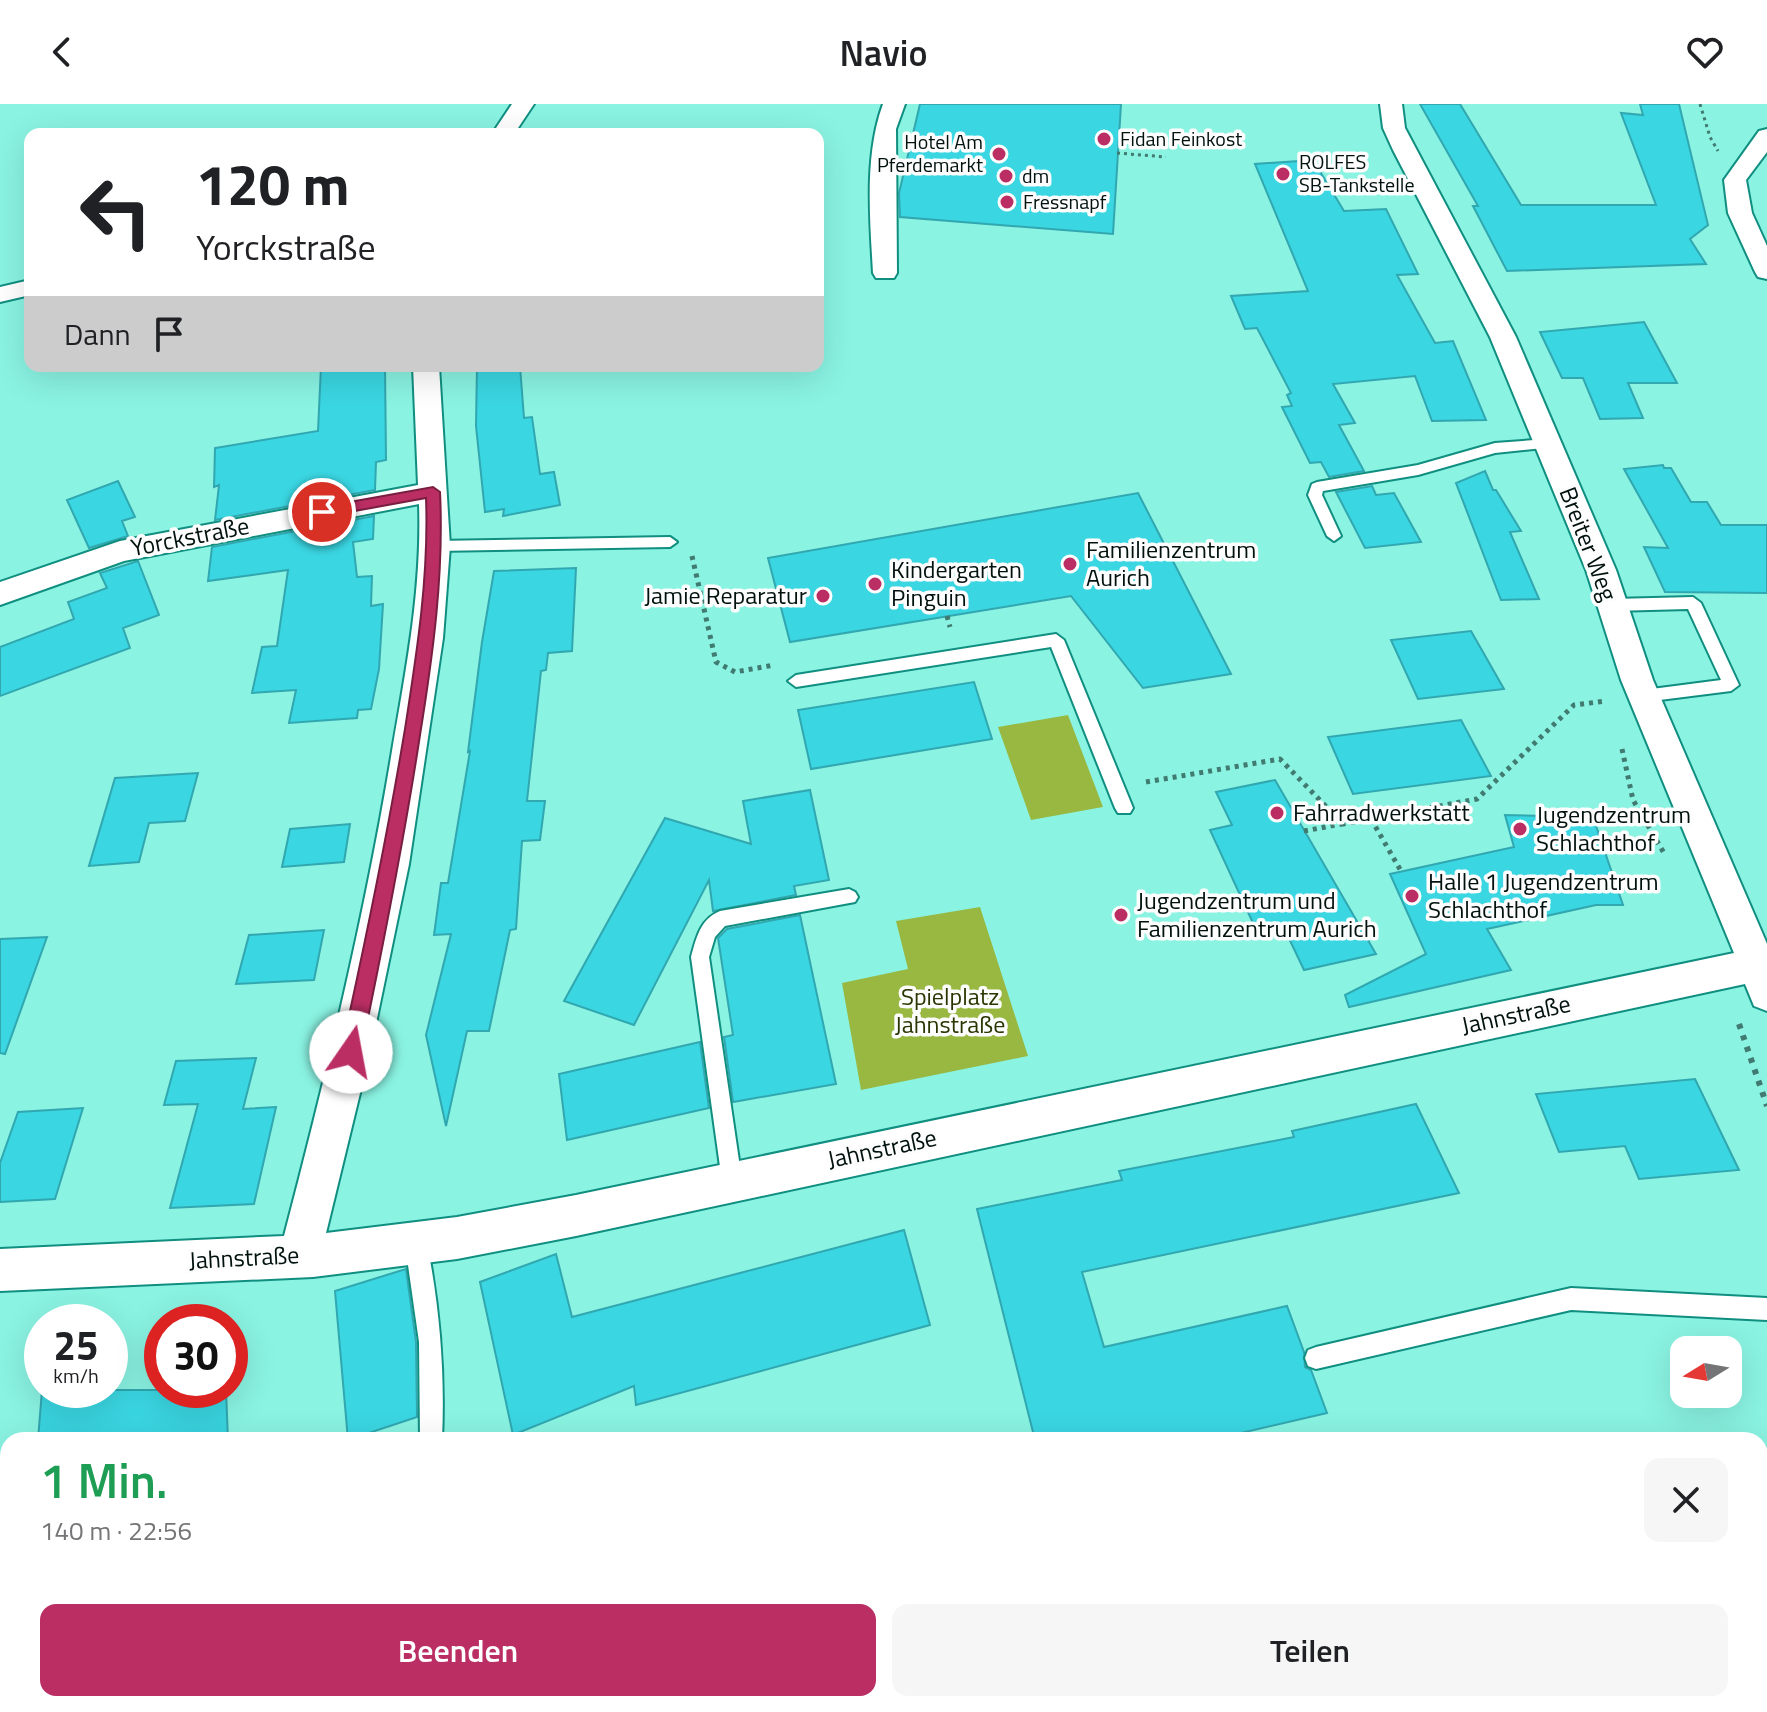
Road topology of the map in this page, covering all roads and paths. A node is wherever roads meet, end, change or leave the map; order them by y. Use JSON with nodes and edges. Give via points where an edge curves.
{"nodes":[{"id":1,"x":523,"y":104,"type":"edge"},
{"id":2,"x":894,"y":104,"type":"edge"},
{"id":3,"x":1391,"y":104,"type":"edge"},
{"id":4,"x":1700,"y":104,"type":"edge"},
{"id":5,"x":507,"y":128,"type":"edge"},
{"id":6,"x":1767,"y":136,"type":"edge"},
{"id":7,"x":1117,"y":153,"type":"dead end"},
{"id":8,"x":1166,"y":157,"type":"dead end"},
{"id":9,"x":1735,"y":180,"type":"junction"},
{"id":10,"x":1767,"y":272,"type":"edge"},
{"id":11,"x":885,"y":273,"type":"dead end"},
{"id":12,"x":24,"y":289,"type":"edge"},
{"id":13,"x":0,"y":295,"type":"edge"},
{"id":14,"x":426,"y":372,"type":"edge"},
{"id":15,"x":1548,"y":444,"type":"junction"},
{"id":16,"x":433,"y":492,"type":"junction"},
{"id":17,"x":1334,"y":536,"type":"dead end"},
{"id":18,"x":670,"y":542,"type":"joint"},
{"id":19,"x":435,"y":546,"type":"junction"},
{"id":20,"x":0,"y":594,"type":"edge"},
{"id":21,"x":1612,"y":605,"type":"junction"},
{"id":22,"x":796,"y":681,"type":"joint"},
{"id":23,"x":1644,"y":696,"type":"junction"},
{"id":24,"x":1611,"y":701,"type":"dead end"},
{"id":25,"x":1115,"y":787,"type":"junction"},
{"id":26,"x":1124,"y":808,"type":"dead end"},
{"id":27,"x":1371,"y":819,"type":"junction"},
{"id":28,"x":1343,"y":824,"type":"junction"},
{"id":29,"x":1304,"y":831,"type":"dead end"},
{"id":30,"x":1401,"y":871,"type":"dead end"},
{"id":31,"x":849,"y":897,"type":"dead end"},
{"id":32,"x":1753,"y":921,"type":"edge"},
{"id":33,"x":1761,"y":979,"type":"edge"},
{"id":34,"x":732,"y":1181,"type":"junction"},
{"id":35,"x":416,"y":1244,"type":"junction"},
{"id":36,"x":300,"y":1255,"type":"junction"},
{"id":37,"x":0,"y":1270,"type":"edge"},
{"id":38,"x":1767,"y":1309,"type":"edge"},
{"id":39,"x":1316,"y":1358,"type":"dead end"},
{"id":40,"x":432,"y":1432,"type":"edge"}],
"edges":[{"from":1,"to":5,"type":"street"},
{"from":2,"to":11,"type":"street","via":[[885,129]]},
{"from":3,"to":15,"type":"street","name":"Breiter Weg","via":[[1394,128],[1503,337]]},
{"from":4,"to":9,"type":"path","via":[[1710,137]]},
{"from":6,"to":9,"type":"street"},
{"from":7,"to":8,"type":"path"},
{"from":9,"to":10,"type":"street","via":[[1740,213]]},
{"from":12,"to":13,"type":"street"},
{"from":14,"to":16,"type":"street"},
{"from":15,"to":17,"type":"lane","via":[[1495,448],[1418,470],[1317,487],[1315,495]]},
{"from":15,"to":21,"type":"street","name":"Breiter Weg"},
{"from":16,"to":19,"type":"street"},
{"from":16,"to":20,"type":"street","name":"Yorckstraße","via":[[120,551]]},
{"from":18,"to":19,"type":"lane"},
{"from":18,"to":22,"type":"path","via":[[688,540],[716,662],[735,672],[779,664]]},
{"from":19,"to":36,"type":"street","via":[[427,638],[391,864]]},
{"from":21,"to":23,"type":"street","name":"Breiter Weg"},
{"from":21,"to":23,"type":"lane","via":[[1693,603],[1731,685]]},
{"from":22,"to":25,"type":"lane","via":[[1056,640]]},
{"from":23,"to":32,"type":"street","name":"Breiter Weg"},
{"from":24,"to":27,"type":"path","via":[[1574,705],[1477,799]]},
{"from":25,"to":26,"type":"lane"},
{"from":25,"to":28,"type":"path","via":[[1280,759]]},
{"from":27,"to":28,"type":"path"},
{"from":27,"to":30,"type":"path"},
{"from":28,"to":29,"type":"path"},
{"from":31,"to":34,"type":"lane","via":[[720,919],[707,933],[700,957]]},
{"from":32,"to":33,"type":"street","name":"Breiter Weg"},
{"from":33,"to":34,"type":"street","name":"Jahnstraße"},
{"from":34,"to":35,"type":"street","name":"Jahnstraße","via":[[574,1217]]},
{"from":35,"to":36,"type":"street","name":"Jahnstraße"},
{"from":35,"to":40,"type":"lane","via":[[425,1287]]},
{"from":36,"to":37,"type":"street","name":"Jahnstraße"},
{"from":38,"to":39,"type":"lane","via":[[1571,1299]]}]}
